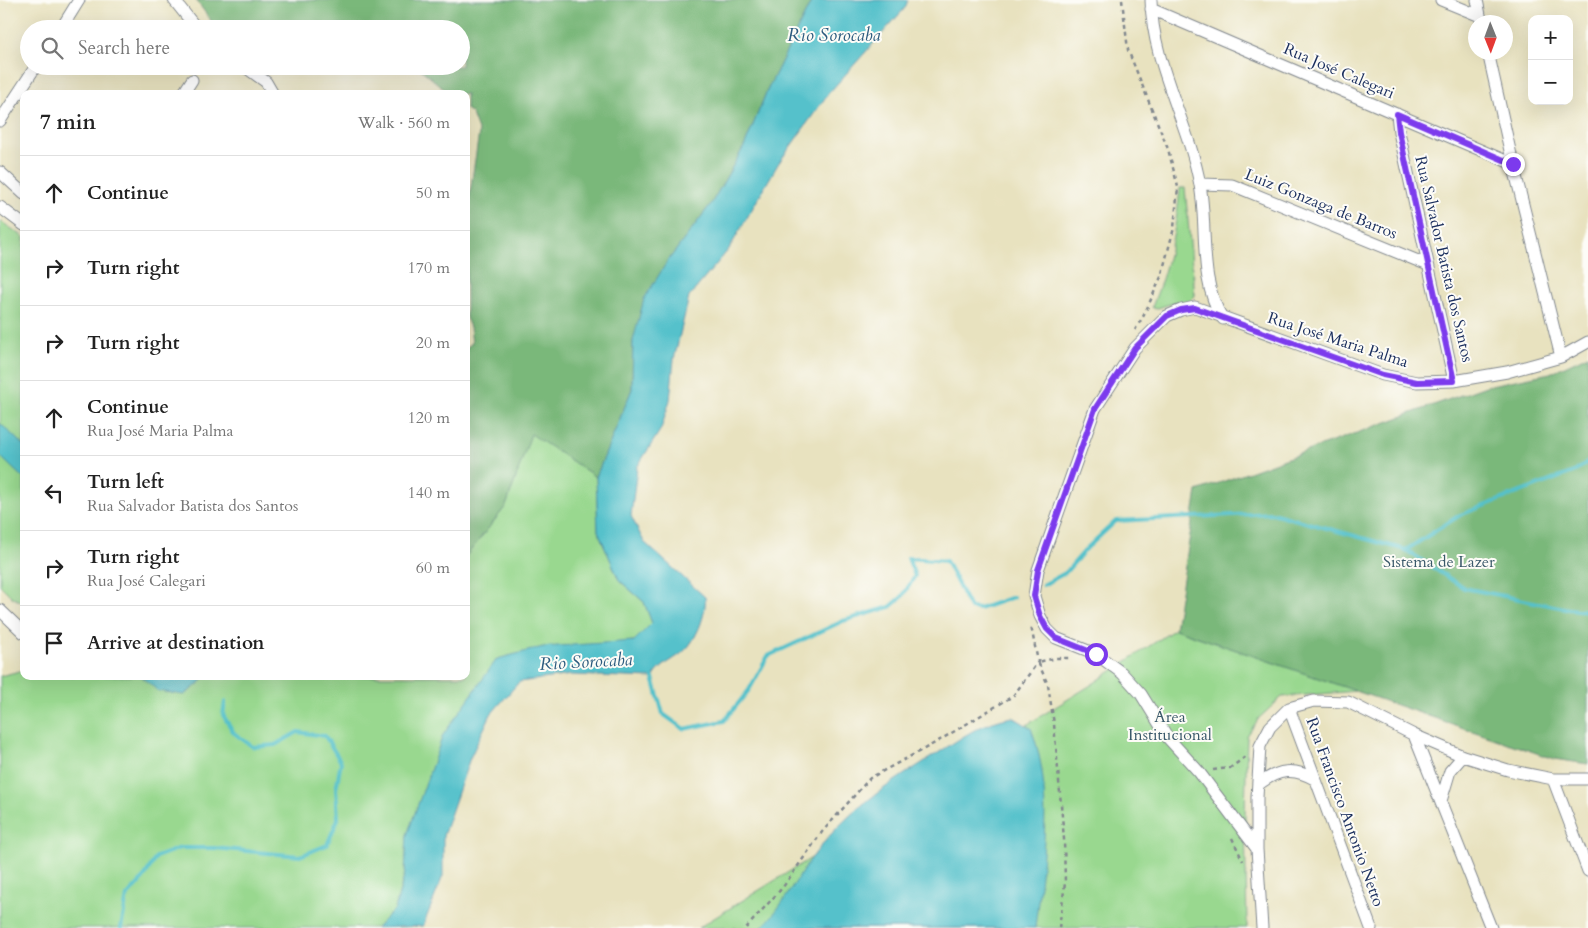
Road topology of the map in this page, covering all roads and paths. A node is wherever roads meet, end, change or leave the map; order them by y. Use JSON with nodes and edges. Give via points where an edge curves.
{"nodes":[{"id":1,"x":80,"y":0,"type":"edge"},
{"id":2,"x":174,"y":0,"type":"edge"},
{"id":3,"x":1122,"y":0,"type":"edge"},
{"id":4,"x":1441,"y":0,"type":"edge"},
{"id":5,"x":1477,"y":0,"type":"edge"},
{"id":6,"x":1151,"y":4,"type":"edge"},
{"id":7,"x":1473,"y":15,"type":"edge"},
{"id":8,"x":1480,"y":15,"type":"edge"},
{"id":9,"x":67,"y":20,"type":"edge"},
{"id":10,"x":190,"y":20,"type":"edge"},
{"id":11,"x":1490,"y":60,"type":"edge"},
{"id":12,"x":30,"y":75,"type":"edge"},
{"id":13,"x":256,"y":75,"type":"edge"},
{"id":14,"x":192,"y":80,"type":"dead end"},
{"id":15,"x":20,"y":90,"type":"edge"},
{"id":16,"x":20,"y":90,"type":"edge"},
{"id":17,"x":186,"y":90,"type":"edge"},
{"id":18,"x":270,"y":90,"type":"edge"},
{"id":19,"x":1397,"y":114,"type":"junction"},
{"id":20,"x":0,"y":121,"type":"edge"},
{"id":21,"x":1513,"y":164,"type":"junction"},
{"id":22,"x":0,"y":172,"type":"edge"},
{"id":23,"x":1200,"y":184,"type":"junction"},
{"id":24,"x":20,"y":190,"type":"edge"},
{"id":25,"x":0,"y":207,"type":"edge"},
{"id":26,"x":20,"y":222,"type":"edge"},
{"id":27,"x":1428,"y":265,"type":"junction"},
{"id":28,"x":1223,"y":319,"type":"junction"},
{"id":29,"x":1134,"y":331,"type":"dead end"},
{"id":30,"x":1588,"y":342,"type":"edge"},
{"id":31,"x":1561,"y":357,"type":"junction"},
{"id":32,"x":1454,"y":381,"type":"junction"},
{"id":33,"x":0,"y":610,"type":"edge"},
{"id":34,"x":1030,"y":620,"type":"dead end"},
{"id":35,"x":20,"y":629,"type":"edge"},
{"id":36,"x":1078,"y":658,"type":"dead end"},
{"id":37,"x":1038,"y":662,"type":"junction"},
{"id":38,"x":1289,"y":708,"type":"junction"},
{"id":39,"x":1414,"y":735,"type":"junction"},
{"id":40,"x":1260,"y":746,"type":"junction"},
{"id":41,"x":1463,"y":756,"type":"junction"},
{"id":42,"x":1199,"y":772,"type":"junction"},
{"id":43,"x":1554,"y":779,"type":"junction"},
{"id":44,"x":1316,"y":780,"type":"junction"},
{"id":45,"x":1588,"y":780,"type":"edge"},
{"id":46,"x":1258,"y":785,"type":"junction"},
{"id":47,"x":1441,"y":801,"type":"junction"},
{"id":48,"x":1231,"y":836,"type":"dead end"},
{"id":49,"x":1257,"y":849,"type":"junction"},
{"id":50,"x":1244,"y":861,"type":"dead end"},
{"id":51,"x":1588,"y":871,"type":"edge"},
{"id":52,"x":746,"y":928,"type":"edge"},
{"id":53,"x":1059,"y":928,"type":"edge"},
{"id":54,"x":1262,"y":928,"type":"edge"},
{"id":55,"x":1371,"y":928,"type":"edge"},
{"id":56,"x":1491,"y":928,"type":"edge"}],
"edges":[{"from":1,"to":9,"type":"street"},
{"from":2,"to":10,"type":"street"},
{"from":3,"to":29,"type":"path","via":[[1128,50],[1168,149],[1178,187],[1174,228],[1161,277]]},
{"from":4,"to":7,"type":"street"},
{"from":5,"to":8,"type":"street"},
{"from":6,"to":19,"type":"street","name":"Rua José Calegari"},
{"from":6,"to":23,"type":"street","via":[[1157,41]]},
{"from":11,"to":21,"type":"street"},
{"from":12,"to":15,"type":"street"},
{"from":13,"to":18,"type":"street"},
{"from":14,"to":17,"type":"street"},
{"from":16,"to":20,"type":"street"},
{"from":19,"to":21,"type":"street","name":"Rua José Calegari"},
{"from":19,"to":27,"type":"street","name":"Rua Salvador Batista dos Santos"},
{"from":21,"to":31,"type":"street"},
{"from":22,"to":24,"type":"street"},
{"from":23,"to":27,"type":"street","name":"Luiz Gonzaga de Barros","via":[[1232,185]]},
{"from":23,"to":28,"type":"street","via":[[1210,288],[1214,305]]},
{"from":25,"to":26,"type":"street"},
{"from":27,"to":32,"type":"street","name":"Rua Salvador Batista dos Santos"},
{"from":28,"to":32,"type":"street","name":"Rua José Maria Palma","via":[[1383,375],[1417,382]]},
{"from":28,"to":42,"type":"street","name":"Rua José Maria Palma","via":[[1195,308],[1181,310],[1167,316],[1135,348],[1095,409],[1038,570],[1034,596],[1047,629],[1056,638],[1096,654],[1122,673],[1141,694],[1168,738]]},
{"from":30,"to":31,"type":"street","name":"Rua José Maria Palma"},
{"from":31,"to":32,"type":"street","name":"Rua José Maria Palma","via":[[1507,372]]},
{"from":33,"to":35,"type":"street"},
{"from":34,"to":37,"type":"path"},
{"from":36,"to":37,"type":"path"},
{"from":37,"to":52,"type":"path","via":[[1013,696],[870,778],[822,832],[783,887]]},
{"from":37,"to":53,"type":"path","via":[[1048,684],[1054,724],[1064,839],[1065,883]]},
{"from":38,"to":39,"type":"street","via":[[1314,701],[1348,702]]},
{"from":38,"to":40,"type":"street","via":[[1270,727]]},
{"from":38,"to":44,"type":"street","name":"Rua Francisco Antonio Netto"},
{"from":39,"to":41,"type":"street"},
{"from":39,"to":47,"type":"street"},
{"from":40,"to":42,"type":"path","via":[[1230,768]]},
{"from":40,"to":46,"type":"street"},
{"from":41,"to":43,"type":"street","via":[[1508,770]]},
{"from":41,"to":47,"type":"street","via":[[1450,772]]},
{"from":42,"to":49,"type":"street","name":"Rua José Maria Palma"},
{"from":43,"to":45,"type":"street"},
{"from":43,"to":51,"type":"street"},
{"from":44,"to":46,"type":"street","via":[[1302,772],[1287,772],[1269,776]]},
{"from":44,"to":55,"type":"street","name":"Rua Francisco Antonio Netto"},
{"from":46,"to":49,"type":"street"},
{"from":47,"to":56,"type":"street"},
{"from":48,"to":50,"type":"path"},
{"from":49,"to":54,"type":"street"}]}
